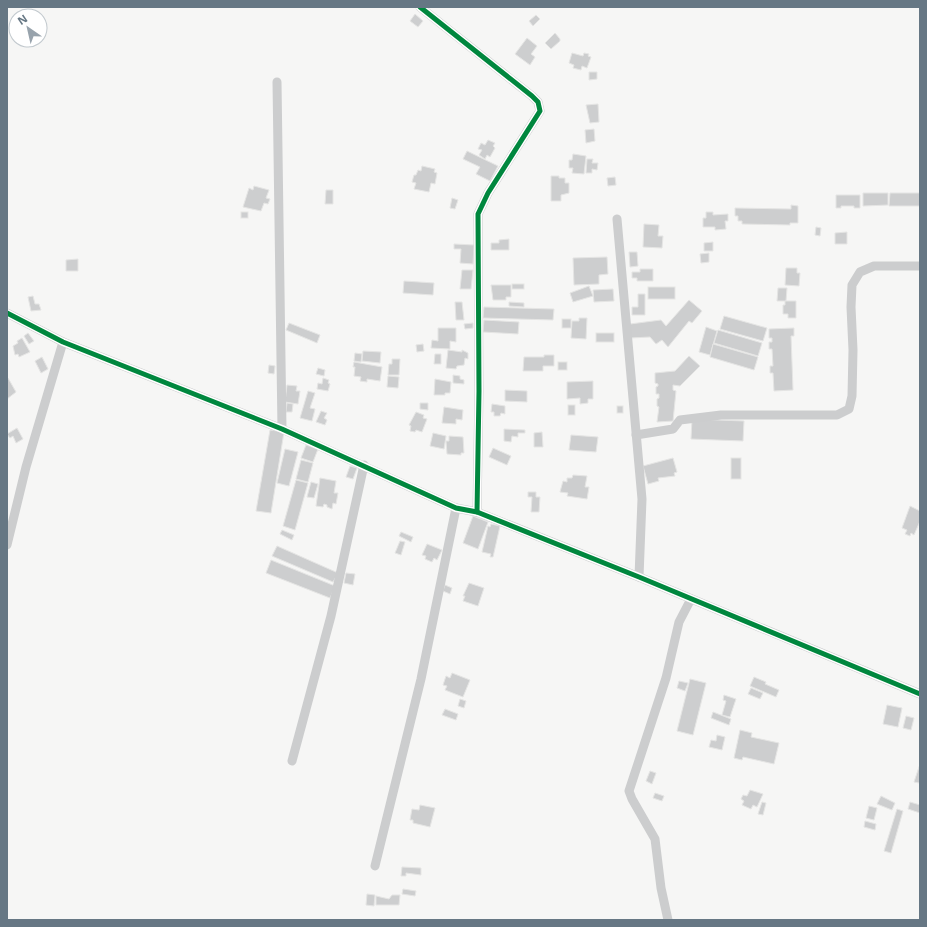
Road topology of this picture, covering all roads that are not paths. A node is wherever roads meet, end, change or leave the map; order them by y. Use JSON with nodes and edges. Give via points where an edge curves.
{"nodes":[{"id":1,"x":420,"y":7,"type":"edge"},
{"id":2,"x":277,"y":82,"type":"dead end"},
{"id":3,"x":617,"y":219,"type":"dead end"},
{"id":4,"x":920,"y":266,"type":"edge"},
{"id":5,"x":7,"y":313,"type":"edge"},
{"id":6,"x":63,"y":342,"type":"junction"},
{"id":7,"x":282,"y":429,"type":"junction"},
{"id":8,"x":636,"y":435,"type":"junction"},
{"id":9,"x":364,"y":465,"type":"junction"},
{"id":10,"x":456,"y":508,"type":"junction"},
{"id":11,"x":477,"y":512,"type":"junction"},
{"id":12,"x":7,"y":545,"type":"edge"},
{"id":13,"x":638,"y":577,"type":"junction"},
{"id":14,"x":691,"y":599,"type":"junction"},
{"id":15,"x":920,"y":694,"type":"edge"},
{"id":16,"x":292,"y":761,"type":"dead end"},
{"id":17,"x":375,"y":866,"type":"dead end"},
{"id":18,"x":668,"y":920,"type":"edge"}],
"edges":[{"from":1,"to":11,"type":"street","via":[[532,96],[538,102],[540,111],[488,193],[478,214],[480,391]]},
{"from":2,"to":7,"type":"street"},
{"from":3,"to":8,"type":"street"},
{"from":4,"to":8,"type":"street","via":[[874,266],[860,272],[852,285],[853,350],[850,410],[838,415],[721,415],[680,420],[673,428]]},
{"from":5,"to":6,"type":"street"},
{"from":6,"to":7,"type":"street"},
{"from":6,"to":12,"type":"street","via":[[26,467]]},
{"from":7,"to":9,"type":"street"},
{"from":8,"to":13,"type":"street","via":[[642,499]]},
{"from":9,"to":10,"type":"street"},
{"from":9,"to":16,"type":"street","via":[[331,616]]},
{"from":10,"to":11,"type":"street"},
{"from":10,"to":17,"type":"street","via":[[421,679]]},
{"from":11,"to":13,"type":"street"},
{"from":13,"to":14,"type":"street"},
{"from":14,"to":15,"type":"street"},
{"from":14,"to":18,"type":"street","via":[[679,622],[666,678],[629,791],[655,839],[660,888]]}]}
